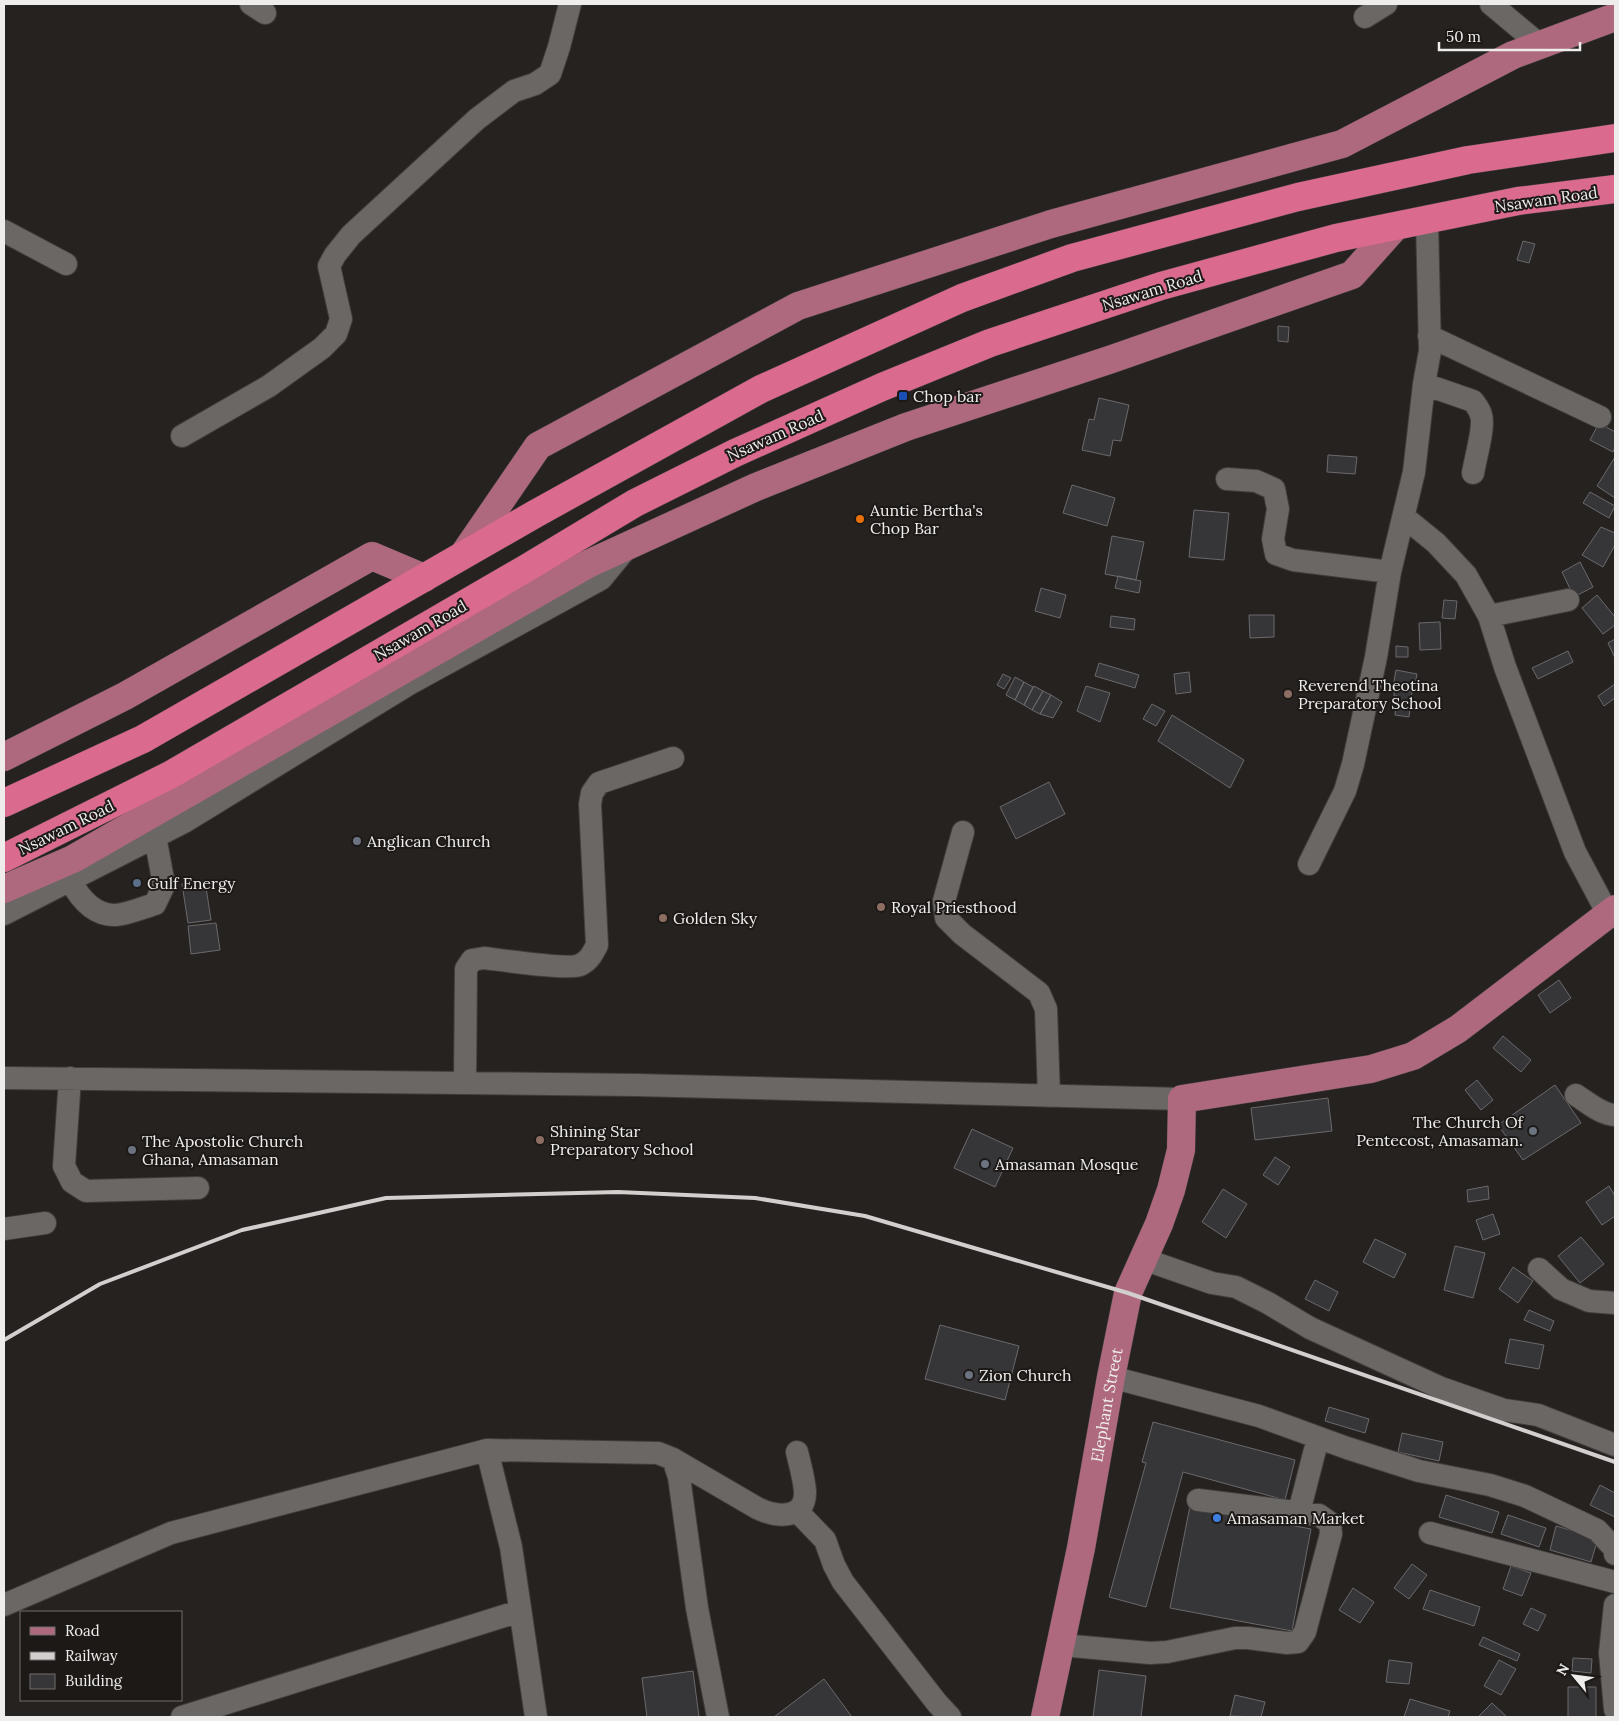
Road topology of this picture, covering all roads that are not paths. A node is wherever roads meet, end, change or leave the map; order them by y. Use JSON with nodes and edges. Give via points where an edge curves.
{"nodes":[{"id":1,"x":570,"y":4,"type":"edge"},
{"id":2,"x":1386,"y":4,"type":"edge"},
{"id":3,"x":1491,"y":4,"type":"edge"},
{"id":4,"x":1365,"y":17,"type":"dead end"},
{"id":5,"x":1615,"y":17,"type":"edge"},
{"id":6,"x":1540,"y":45,"type":"junction"},
{"id":7,"x":1615,"y":138,"type":"edge"},
{"id":8,"x":1615,"y":189,"type":"edge"},
{"id":9,"x":1427,"y":220,"type":"junction"},
{"id":10,"x":1395,"y":227,"type":"junction"},
{"id":11,"x":4,"y":231,"type":"edge"},
{"id":12,"x":66,"y":264,"type":"dead end"},
{"id":13,"x":1429,"y":336,"type":"junction"},
{"id":14,"x":1424,"y":384,"type":"junction"},
{"id":15,"x":1600,"y":418,"type":"dead end"},
{"id":16,"x":182,"y":436,"type":"dead end"},
{"id":17,"x":1473,"y":473,"type":"dead end"},
{"id":18,"x":1227,"y":479,"type":"dead end"},
{"id":19,"x":1404,"y":517,"type":"junction"},
{"id":20,"x":629,"y":545,"type":"junction"},
{"id":21,"x":464,"y":554,"type":"junction"},
{"id":22,"x":1390,"y":572,"type":"junction"},
{"id":23,"x":424,"y":578,"type":"junction"},
{"id":24,"x":1568,"y":600,"type":"dead end"},
{"id":25,"x":1489,"y":616,"type":"junction"},
{"id":26,"x":4,"y":757,"type":"edge"},
{"id":27,"x":673,"y":758,"type":"dead end"},
{"id":28,"x":4,"y":803,"type":"edge"},
{"id":29,"x":963,"y":832,"type":"dead end"},
{"id":30,"x":155,"y":836,"type":"junction"},
{"id":31,"x":4,"y":858,"type":"edge"},
{"id":32,"x":1309,"y":864,"type":"dead end"},
{"id":33,"x":70,"y":880,"type":"junction"},
{"id":34,"x":4,"y":889,"type":"edge"},
{"id":35,"x":1612,"y":912,"type":"edge"},
{"id":36,"x":4,"y":914,"type":"edge"},
{"id":37,"x":4,"y":1078,"type":"edge"},
{"id":38,"x":70,"y":1078,"type":"junction"},
{"id":39,"x":465,"y":1083,"type":"junction"},
{"id":40,"x":1576,"y":1095,"type":"dead end"},
{"id":41,"x":1049,"y":1096,"type":"junction"},
{"id":42,"x":1182,"y":1099,"type":"junction"},
{"id":43,"x":1615,"y":1115,"type":"edge"},
{"id":44,"x":198,"y":1188,"type":"dead end"},
{"id":45,"x":45,"y":1223,"type":"dead end"},
{"id":46,"x":4,"y":1229,"type":"edge"},
{"id":47,"x":1143,"y":1258,"type":"junction"},
{"id":48,"x":1539,"y":1269,"type":"dead end"},
{"id":49,"x":1615,"y":1303,"type":"edge"},
{"id":50,"x":1111,"y":1377,"type":"junction"},
{"id":51,"x":1318,"y":1438,"type":"junction"},
{"id":52,"x":1615,"y":1445,"type":"edge"},
{"id":53,"x":487,"y":1450,"type":"junction"},
{"id":54,"x":797,"y":1452,"type":"dead end"},
{"id":55,"x":673,"y":1459,"type":"junction"},
{"id":56,"x":1198,"y":1500,"type":"dead end"},
{"id":57,"x":796,"y":1511,"type":"junction"},
{"id":58,"x":1299,"y":1512,"type":"junction"},
{"id":59,"x":1430,"y":1533,"type":"dead end"},
{"id":60,"x":1615,"y":1554,"type":"edge"},
{"id":61,"x":1615,"y":1582,"type":"edge"},
{"id":62,"x":4,"y":1605,"type":"edge"},
{"id":63,"x":1615,"y":1605,"type":"edge"},
{"id":64,"x":520,"y":1611,"type":"junction"},
{"id":65,"x":1061,"y":1645,"type":"junction"},
{"id":66,"x":1615,"y":1709,"type":"edge"},
{"id":67,"x":182,"y":1717,"type":"edge"},
{"id":68,"x":536,"y":1717,"type":"edge"},
{"id":69,"x":718,"y":1717,"type":"edge"},
{"id":70,"x":950,"y":1717,"type":"edge"},
{"id":71,"x":1046,"y":1717,"type":"edge"},
{"id":72,"x":1614,"y":1717,"type":"edge"}],
"edges":[{"from":1,"to":16,"type":"street","via":[[550,74],[535,84],[514,91],[477,119],[351,235],[335,255],[329,266],[341,319],[336,334],[269,386]]},
{"from":2,"to":4,"type":"street"},
{"from":3,"to":6,"type":"street"},
{"from":5,"to":6,"type":"main road"},
{"from":6,"to":21,"type":"main road","via":[[1513,55],[1342,144],[1051,224],[798,306],[538,446]]},
{"from":7,"to":21,"type":"highway","via":[[1468,160],[1298,197],[1072,258],[962,298],[761,389]]},
{"from":8,"to":9,"type":"highway","name":"Nsawam Road","via":[[1518,202]]},
{"from":9,"to":10,"type":"highway","name":"Nsawam Road"},
{"from":9,"to":13,"type":"street"},
{"from":10,"to":20,"type":"main road","via":[[1352,275],[906,427],[756,487]]},
{"from":10,"to":31,"type":"highway","name":"Nsawam Road","via":[[1336,238],[1161,286],[1009,337],[882,387],[744,449],[634,502],[517,574],[170,775]]},
{"from":11,"to":12,"type":"street"},
{"from":13,"to":14,"type":"street","via":[[1430,351]]},
{"from":13,"to":15,"type":"street"},
{"from":14,"to":17,"type":"street","via":[[1473,401],[1477,406],[1482,423]]},
{"from":14,"to":19,"type":"street","via":[[1414,472]]},
{"from":18,"to":22,"type":"street","via":[[1256,481],[1274,489],[1278,509],[1273,539],[1276,554],[1293,560]]},
{"from":19,"to":22,"type":"street"},
{"from":19,"to":25,"type":"street","via":[[1466,575]]},
{"from":20,"to":30,"type":"street","via":[[602,580],[409,684],[192,817]]},
{"from":20,"to":34,"type":"main road","via":[[588,564],[73,858]]},
{"from":21,"to":23,"type":"highway"},
{"from":22,"to":32,"type":"street","via":[[1353,764],[1345,790]]},
{"from":23,"to":26,"type":"main road","via":[[372,556],[124,696]]},
{"from":23,"to":28,"type":"highway","via":[[143,738]]},
{"from":24,"to":25,"type":"street"},
{"from":25,"to":35,"type":"street","via":[[1575,852]]},
{"from":27,"to":39,"type":"street","via":[[599,784],[592,793],[597,945],[589,959],[579,966],[564,966],[484,958],[472,960],[466,969]]},
{"from":29,"to":41,"type":"street","via":[[944,901],[946,918],[1039,994],[1046,1010]]},
{"from":30,"to":33,"type":"street"},
{"from":30,"to":33,"type":"street","via":[[164,885],[155,904],[115,915],[102,912],[79,897]]},
{"from":33,"to":36,"type":"street"},
{"from":35,"to":42,"type":"main road","via":[[1458,1029],[1413,1056],[1371,1069]]},
{"from":37,"to":38,"type":"street"},
{"from":38,"to":39,"type":"street"},
{"from":38,"to":44,"type":"street","via":[[64,1166],[72,1182],[86,1191]]},
{"from":39,"to":41,"type":"street"},
{"from":40,"to":43,"type":"street"},
{"from":41,"to":42,"type":"street"},
{"from":42,"to":47,"type":"main road","name":"Elephant Street","via":[[1181,1150],[1171,1190]]},
{"from":45,"to":46,"type":"street"},
{"from":47,"to":50,"type":"main road","name":"Elephant Street","via":[[1128,1293]]},
{"from":47,"to":52,"type":"street","via":[[1212,1283],[1236,1287],[1310,1328],[1441,1388],[1504,1410],[1538,1415]]},
{"from":48,"to":49,"type":"street","via":[[1561,1289],[1588,1301]]},
{"from":50,"to":51,"type":"street","via":[[1259,1416]]},
{"from":50,"to":65,"type":"main road","name":"Elephant Street"},
{"from":51,"to":58,"type":"street"},
{"from":51,"to":60,"type":"street","via":[[1419,1471],[1490,1485],[1525,1496],[1597,1530],[1614,1548]]},
{"from":53,"to":55,"type":"street","via":[[658,1453]]},
{"from":53,"to":62,"type":"street","via":[[171,1534]]},
{"from":53,"to":64,"type":"street","via":[[511,1547]]},
{"from":54,"to":57,"type":"street","via":[[805,1493],[802,1505]]},
{"from":55,"to":57,"type":"street","via":[[770,1514],[780,1516]]},
{"from":55,"to":69,"type":"street","via":[[679,1477],[697,1608]]},
{"from":56,"to":58,"type":"street"},
{"from":57,"to":70,"type":"street","via":[[825,1540],[843,1582]]},
{"from":58,"to":65,"type":"street","via":[[1319,1515],[1330,1523],[1331,1534],[1305,1632],[1298,1642],[1235,1638],[1150,1653]]},
{"from":59,"to":61,"type":"street"},
{"from":63,"to":66,"type":"street","via":[[1610,1654]]},
{"from":64,"to":67,"type":"street"},
{"from":64,"to":68,"type":"street"},
{"from":65,"to":71,"type":"main road","name":"Elephant Street"},
{"from":66,"to":72,"type":"street"}]}
